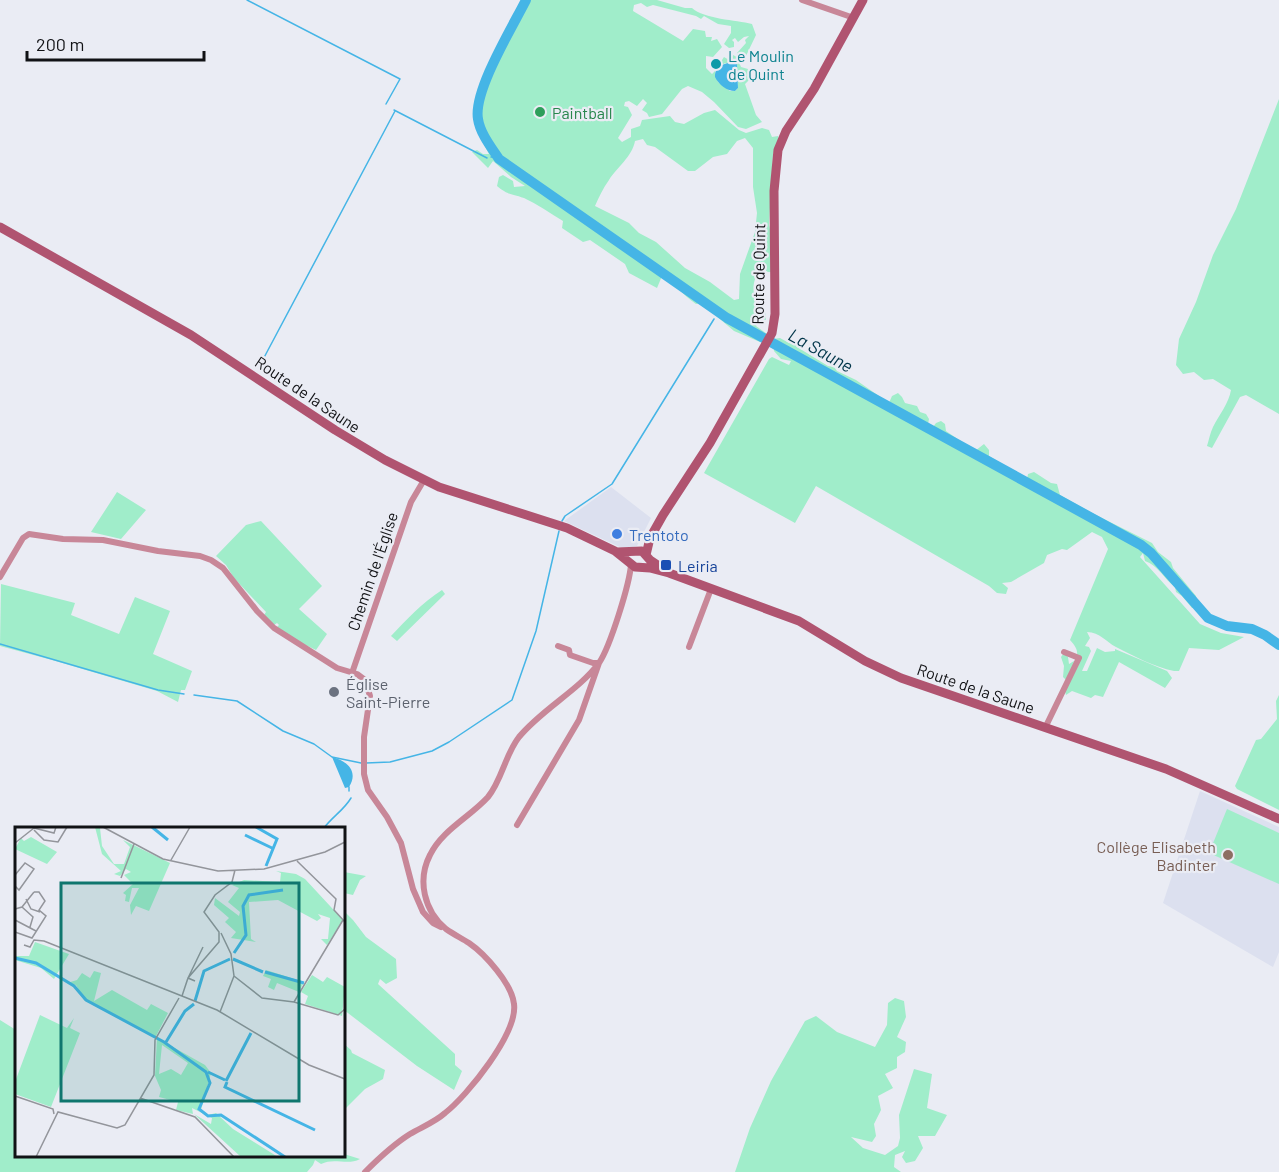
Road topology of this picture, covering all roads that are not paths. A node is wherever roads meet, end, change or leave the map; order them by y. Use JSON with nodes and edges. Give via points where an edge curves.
{"nodes":[{"id":1,"x":801,"y":0,"type":"edge"},
{"id":2,"x":863,"y":0,"type":"edge"},
{"id":3,"x":854,"y":18,"type":"junction"},
{"id":4,"x":0,"y":227,"type":"edge"},
{"id":5,"x":424,"y":480,"type":"junction"},
{"id":6,"x":615,"y":551,"type":"junction"},
{"id":7,"x":641,"y":553,"type":"junction"},
{"id":8,"x":636,"y":565,"type":"junction"},
{"id":9,"x":669,"y":573,"type":"junction"},
{"id":10,"x":0,"y":577,"type":"edge"},
{"id":11,"x":711,"y":589,"type":"junction"},
{"id":12,"x":558,"y":646,"type":"dead end"},
{"id":13,"x":689,"y":647,"type":"dead end"},
{"id":14,"x":1064,"y":652,"type":"dead end"},
{"id":15,"x":599,"y":663,"type":"junction"},
{"id":16,"x":352,"y":673,"type":"junction"},
{"id":17,"x":1045,"y":728,"type":"junction"},
{"id":18,"x":1279,"y":819,"type":"edge"},
{"id":19,"x":518,"y":825,"type":"dead end"},
{"id":20,"x":447,"y":930,"type":"junction"},
{"id":21,"x":365,"y":1172,"type":"edge"}],
"edges":[{"from":1,"to":3,"type":"street"},
{"from":2,"to":3,"type":"street","name":"Route de Quint"},
{"from":3,"to":7,"type":"street","name":"Route de Quint","via":[[778,150],[772,333],[716,434]]},
{"from":4,"to":5,"type":"street","name":"Route de la Saune","via":[[191,335],[352,441]]},
{"from":5,"to":6,"type":"street","name":"Route de la Saune","via":[[551,522]]},
{"from":5,"to":16,"type":"street","name":"Chemin de l'Église","via":[[411,501]]},
{"from":6,"to":7,"type":"street","name":"Route de la Saune"},
{"from":6,"to":8,"type":"street","name":"Route de la Saune"},
{"from":7,"to":8,"type":"street","via":[[630,556]]},
{"from":7,"to":8,"type":"street","via":[[647,562]]},
{"from":7,"to":9,"type":"street","name":"Route de la Saune"},
{"from":8,"to":9,"type":"street","name":"Route de la Saune"},
{"from":8,"to":15,"type":"street"},
{"from":9,"to":11,"type":"street","name":"Route de la Saune"},
{"from":10,"to":16,"type":"street","via":[[27,535],[103,540],[200,556],[223,568],[274,628]]},
{"from":11,"to":13,"type":"street"},
{"from":11,"to":17,"type":"street","name":"Route de la Saune","via":[[799,621],[890,674]]},
{"from":12,"to":15,"type":"street","via":[[569,650],[570,655]]},
{"from":14,"to":17,"type":"street","via":[[1078,658]]},
{"from":15,"to":19,"type":"street","via":[[579,720]]},
{"from":15,"to":20,"type":"street","via":[[529,726],[511,750],[487,798],[440,840],[430,855],[424,891],[432,913]]},
{"from":16,"to":20,"type":"street","via":[[365,680],[370,690],[363,758],[368,790],[401,843],[412,889],[423,912]]},
{"from":17,"to":18,"type":"street","name":"Route de la Saune","via":[[1183,776]]},
{"from":20,"to":21,"type":"street","via":[[477,950],[500,976],[514,1000],[511,1023],[489,1063],[453,1107],[404,1139]]}]}
